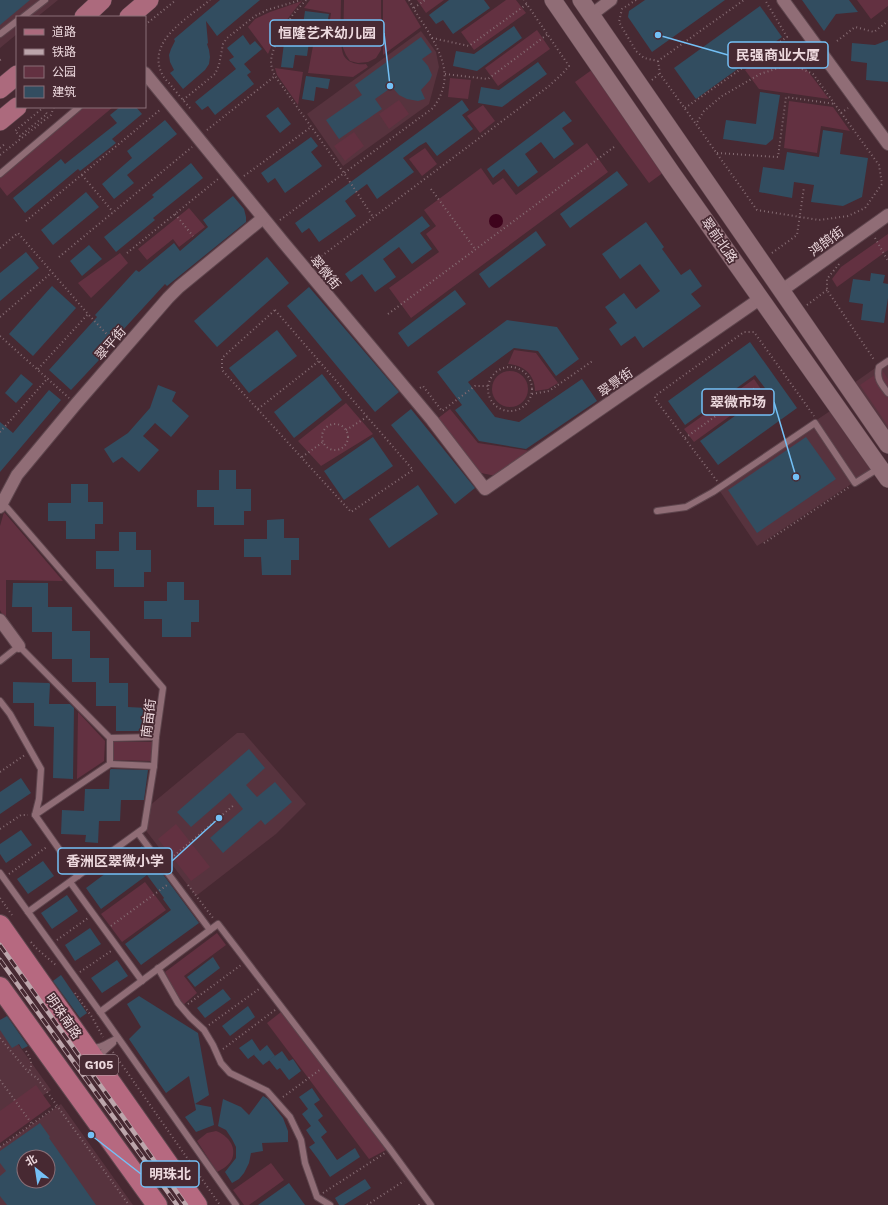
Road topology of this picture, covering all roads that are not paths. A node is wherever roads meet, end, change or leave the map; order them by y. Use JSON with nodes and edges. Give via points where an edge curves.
{"nodes":[{"id":1,"x":45,"y":0,"type":"edge"},
{"id":2,"x":149,"y":0,"type":"edge"},
{"id":3,"x":554,"y":0,"type":"edge"},
{"id":4,"x":581,"y":0,"type":"edge"},
{"id":5,"x":611,"y":0,"type":"edge"},
{"id":6,"x":784,"y":0,"type":"edge"},
{"id":7,"x":591,"y":15,"type":"junction"},
{"id":8,"x":24,"y":16,"type":"edge"},
{"id":9,"x":130,"y":16,"type":"edge"},
{"id":10,"x":16,"y":23,"type":"edge"},
{"id":11,"x":0,"y":34,"type":"edge"},
{"id":12,"x":146,"y":74,"type":"edge"},
{"id":13,"x":16,"y":76,"type":"edge"},
{"id":14,"x":0,"y":89,"type":"edge"},
{"id":15,"x":16,"y":108,"type":"edge"},
{"id":16,"x":78,"y":108,"type":"edge"},
{"id":17,"x":0,"y":121,"type":"edge"},
{"id":18,"x":888,"y":144,"type":"edge"},
{"id":19,"x":0,"y":174,"type":"edge"},
{"id":20,"x":888,"y":215,"type":"edge"},
{"id":21,"x":263,"y":218,"type":"junction"},
{"id":22,"x":781,"y":291,"type":"junction"},
{"id":23,"x":761,"y":298,"type":"junction"},
{"id":24,"x":888,"y":361,"type":"edge"},
{"id":25,"x":888,"y":393,"type":"edge"},
{"id":26,"x":887,"y":442,"type":"edge"},
{"id":27,"x":884,"y":473,"type":"edge"},
{"id":28,"x":485,"y":489,"type":"joint"},
{"id":29,"x":1,"y":504,"type":"edge"},
{"id":30,"x":656,"y":511,"type":"dead end"},
{"id":31,"x":0,"y":620,"type":"edge"},
{"id":32,"x":19,"y":646,"type":"junction"},
{"id":33,"x":0,"y":661,"type":"edge"},
{"id":34,"x":0,"y":701,"type":"edge"},
{"id":35,"x":156,"y":737,"type":"junction"},
{"id":36,"x":110,"y":738,"type":"junction"},
{"id":37,"x":110,"y":764,"type":"junction"},
{"id":38,"x":154,"y":766,"type":"junction"},
{"id":39,"x":35,"y":815,"type":"junction"},
{"id":40,"x":138,"y":833,"type":"junction"},
{"id":41,"x":2,"y":876,"type":"edge"},
{"id":42,"x":78,"y":876,"type":"junction"},
{"id":43,"x":70,"y":882,"type":"junction"},
{"id":44,"x":28,"y":912,"type":"junction"},
{"id":45,"x":7,"y":921,"type":"edge"},
{"id":46,"x":210,"y":930,"type":"junction"},
{"id":47,"x":158,"y":968,"type":"junction"},
{"id":48,"x":142,"y":981,"type":"junction"},
{"id":49,"x":0,"y":987,"type":"edge"},
{"id":50,"x":100,"y":1012,"type":"junction"},
{"id":51,"x":118,"y":1038,"type":"junction"},
{"id":52,"x":83,"y":1043,"type":"junction"},
{"id":53,"x":107,"y":1045,"type":"junction"},
{"id":54,"x":100,"y":1066,"type":"junction"},
{"id":55,"x":157,"y":1205,"type":"edge"},
{"id":56,"x":197,"y":1205,"type":"edge"},
{"id":57,"x":236,"y":1205,"type":"edge"},
{"id":58,"x":330,"y":1205,"type":"edge"},
{"id":59,"x":431,"y":1205,"type":"edge"}],
"edges":[{"from":1,"to":8,"type":"lane"},
{"from":2,"to":9,"type":"main road"},
{"from":3,"to":23,"type":"main road","name":"翠前北路"},
{"from":4,"to":7,"type":"main road","name":"翠前北路"},
{"from":5,"to":7,"type":"street"},
{"from":6,"to":18,"type":"street"},
{"from":7,"to":22,"type":"main road","name":"翠前北路"},
{"from":10,"to":11,"type":"lane"},
{"from":12,"to":21,"type":"street","name":"翠微街"},
{"from":13,"to":14,"type":"main road"},
{"from":15,"to":17,"type":"main road"},
{"from":16,"to":19,"type":"lane"},
{"from":20,"to":22,"type":"street","name":"鸿鹄街"},
{"from":21,"to":28,"type":"street","name":"翠微街","via":[[411,395]]},
{"from":21,"to":29,"type":"street","name":"翠平街","via":[[168,298],[17,475]]},
{"from":22,"to":26,"type":"main road","name":"翠前北路"},
{"from":23,"to":27,"type":"main road","name":"翠前北路"},
{"from":23,"to":28,"type":"street","name":"翠景街"},
{"from":24,"to":25,"type":"lane","via":[[879,367],[878,374]]},
{"from":27,"to":30,"type":"lane","via":[[855,483],[815,423],[686,507]]},
{"from":29,"to":35,"type":"lane","name":"南亩街","via":[[163,688]]},
{"from":31,"to":32,"type":"street"},
{"from":32,"to":33,"type":"lane"},
{"from":32,"to":36,"type":"lane"},
{"from":34,"to":39,"type":"lane","via":[[41,769]]},
{"from":35,"to":36,"type":"lane"},
{"from":35,"to":38,"type":"lane","name":"南亩街"},
{"from":36,"to":37,"type":"lane"},
{"from":37,"to":38,"type":"lane"},
{"from":37,"to":39,"type":"lane"},
{"from":38,"to":40,"type":"lane","name":"南亩街","via":[[144,828]]},
{"from":39,"to":42,"type":"lane"},
{"from":40,"to":42,"type":"lane","name":"南亩街"},
{"from":40,"to":46,"type":"lane"},
{"from":41,"to":44,"type":"lane"},
{"from":42,"to":43,"type":"lane","name":"南亩街"},
{"from":43,"to":44,"type":"lane","name":"南亩街"},
{"from":43,"to":48,"type":"lane"},
{"from":44,"to":50,"type":"lane"},
{"from":45,"to":52,"type":"highway","name":"明珠南路","number":"G105"},
{"from":46,"to":47,"type":"lane"},
{"from":46,"to":59,"type":"lane","via":[[218,924]]},
{"from":47,"to":48,"type":"lane"},
{"from":47,"to":58,"type":"lane","via":[[178,1003],[204,1030],[221,1063],[230,1073],[267,1091],[290,1117],[301,1140],[305,1163],[317,1197]]},
{"from":48,"to":50,"type":"lane"},
{"from":49,"to":55,"type":"highway","number":"G105"},
{"from":50,"to":51,"type":"lane"},
{"from":51,"to":53,"type":"lane"},
{"from":51,"to":57,"type":"lane"},
{"from":52,"to":53,"type":"lane","via":[[97,1048]]},
{"from":52,"to":54,"type":"highway","name":"明珠南路","number":"G105"},
{"from":53,"to":54,"type":"lane","via":[[101,1055]]},
{"from":54,"to":56,"type":"highway","name":"明珠南路","number":"G105"}]}
